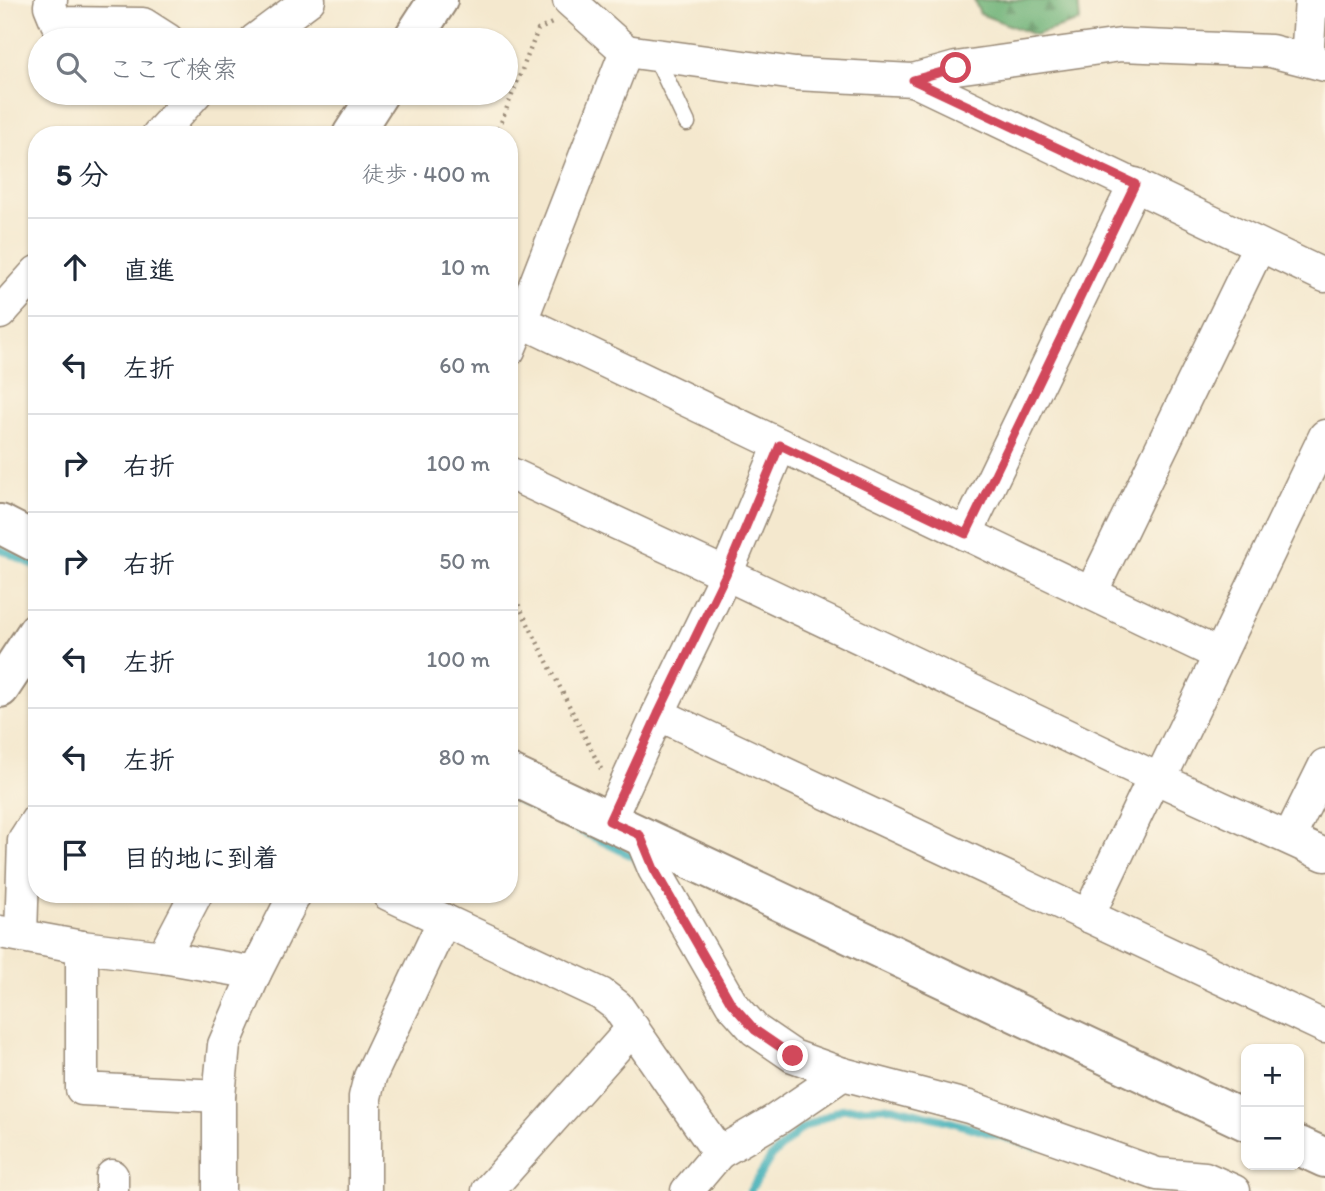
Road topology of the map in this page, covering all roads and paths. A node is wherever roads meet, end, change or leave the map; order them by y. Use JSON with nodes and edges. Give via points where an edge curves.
{"nodes":[{"id":1,"x":51,"y":0,"type":"edge"},
{"id":2,"x":309,"y":0,"type":"edge"},
{"id":3,"x":438,"y":0,"type":"edge"},
{"id":4,"x":1311,"y":0,"type":"edge"},
{"id":5,"x":575,"y":5,"type":"edge"},
{"id":6,"x":149,"y":28,"type":"edge"},
{"id":7,"x":272,"y":28,"type":"edge"},
{"id":8,"x":420,"y":28,"type":"edge"},
{"id":9,"x":640,"y":53,"type":"junction"},
{"id":10,"x":1316,"y":62,"type":"edge"},
{"id":11,"x":518,"y":80,"type":"edge"},
{"id":12,"x":913,"y":80,"type":"junction"},
{"id":13,"x":184,"y":105,"type":"edge"},
{"id":14,"x":371,"y":105,"type":"edge"},
{"id":15,"x":508,"y":105,"type":"edge"},
{"id":16,"x":687,"y":123,"type":"dead end"},
{"id":17,"x":166,"y":126,"type":"edge"},
{"id":18,"x":358,"y":126,"type":"edge"},
{"id":19,"x":500,"y":126,"type":"edge"},
{"id":20,"x":1135,"y":184,"type":"junction"},
{"id":21,"x":1259,"y":246,"type":"junction"},
{"id":22,"x":1325,"y":275,"type":"edge"},
{"id":23,"x":28,"y":282,"type":"edge"},
{"id":24,"x":0,"y":313,"type":"edge"},
{"id":25,"x":521,"y":321,"type":"junction"},
{"id":26,"x":518,"y":328,"type":"edge"},
{"id":27,"x":1325,"y":436,"type":"edge"},
{"id":28,"x":780,"y":445,"type":"junction"},
{"id":29,"x":518,"y":477,"type":"edge"},
{"id":30,"x":0,"y":524,"type":"edge"},
{"id":31,"x":966,"y":534,"type":"junction"},
{"id":32,"x":28,"y":538,"type":"edge"},
{"id":33,"x":726,"y":574,"type":"junction"},
{"id":34,"x":1091,"y":593,"type":"junction"},
{"id":35,"x":518,"y":604,"type":"edge"},
{"id":36,"x":28,"y":646,"type":"edge"},
{"id":37,"x":1220,"y":655,"type":"junction"},
{"id":38,"x":0,"y":688,"type":"edge"},
{"id":39,"x":658,"y":714,"type":"junction"},
{"id":40,"x":1325,"y":765,"type":"edge"},
{"id":41,"x":518,"y":778,"type":"edge"},
{"id":42,"x":1157,"y":778,"type":"junction"},
{"id":43,"x":624,"y":828,"type":"junction"},
{"id":44,"x":28,"y":834,"type":"edge"},
{"id":45,"x":1289,"y":838,"type":"junction"},
{"id":46,"x":1325,"y":855,"type":"edge"},
{"id":47,"x":191,"y":903,"type":"edge"},
{"id":48,"x":290,"y":903,"type":"edge"},
{"id":49,"x":407,"y":903,"type":"edge"},
{"id":50,"x":1088,"y":916,"type":"junction"},
{"id":51,"x":444,"y":920,"type":"junction"},
{"id":52,"x":10,"y":934,"type":"edge"},
{"id":53,"x":82,"y":947,"type":"junction"},
{"id":54,"x":163,"y":957,"type":"junction"},
{"id":55,"x":255,"y":973,"type":"junction"},
{"id":56,"x":1325,"y":1027,"type":"edge"},
{"id":57,"x":633,"y":1028,"type":"junction"},
{"id":58,"x":843,"y":1074,"type":"junction"},
{"id":59,"x":219,"y":1096,"type":"junction"},
{"id":60,"x":1241,"y":1119,"type":"edge"},
{"id":61,"x":1304,"y":1148,"type":"edge"},
{"id":62,"x":719,"y":1153,"type":"junction"},
{"id":63,"x":1325,"y":1158,"type":"edge"},
{"id":64,"x":219,"y":1191,"type":"edge"},
{"id":65,"x":365,"y":1191,"type":"edge"},
{"id":66,"x":488,"y":1191,"type":"edge"},
{"id":67,"x":687,"y":1191,"type":"edge"},
{"id":68,"x":1234,"y":1191,"type":"edge"}],
"edges":[{"from":1,"to":6,"type":"street","via":[[57,23],[143,24]]},
{"from":2,"to":7,"type":"street"},
{"from":3,"to":8,"type":"street"},
{"from":4,"to":10,"type":"street"},
{"from":5,"to":9,"type":"street"},
{"from":5,"to":11,"type":"path","via":[[538,30]]},
{"from":9,"to":12,"type":"street","via":[[795,74]]},
{"from":9,"to":16,"type":"lane"},
{"from":9,"to":25,"type":"street"},
{"from":10,"to":12,"type":"street","via":[[1271,51],[1121,45],[956,68]]},
{"from":12,"to":20,"type":"street"},
{"from":13,"to":17,"type":"street"},
{"from":14,"to":18,"type":"street"},
{"from":15,"to":19,"type":"path"},
{"from":20,"to":21,"type":"street"},
{"from":20,"to":31,"type":"street"},
{"from":21,"to":22,"type":"street"},
{"from":21,"to":34,"type":"street"},
{"from":23,"to":24,"type":"street"},
{"from":25,"to":26,"type":"street"},
{"from":25,"to":28,"type":"street"},
{"from":27,"to":37,"type":"street"},
{"from":28,"to":31,"type":"street"},
{"from":28,"to":33,"type":"street"},
{"from":29,"to":33,"type":"street"},
{"from":30,"to":32,"type":"street"},
{"from":31,"to":34,"type":"street"},
{"from":33,"to":39,"type":"street"},
{"from":33,"to":42,"type":"street"},
{"from":34,"to":37,"type":"street"},
{"from":35,"to":43,"type":"path","via":[[606,778]]},
{"from":36,"to":38,"type":"street"},
{"from":37,"to":42,"type":"street"},
{"from":39,"to":43,"type":"street"},
{"from":39,"to":50,"type":"street"},
{"from":40,"to":45,"type":"street"},
{"from":41,"to":43,"type":"street"},
{"from":42,"to":45,"type":"street"},
{"from":42,"to":50,"type":"street"},
{"from":43,"to":58,"type":"street","via":[[654,869],[731,1003],[755,1030],[793,1056]]},
{"from":43,"to":60,"type":"street"},
{"from":44,"to":52,"type":"street"},
{"from":45,"to":46,"type":"street"},
{"from":47,"to":54,"type":"street"},
{"from":48,"to":55,"type":"street"},
{"from":49,"to":51,"type":"street"},
{"from":50,"to":56,"type":"street"},
{"from":51,"to":57,"type":"street","via":[[601,994]]},
{"from":51,"to":65,"type":"street","via":[[370,1077],[365,1097]]},
{"from":52,"to":53,"type":"street"},
{"from":53,"to":54,"type":"street"},
{"from":53,"to":59,"type":"street","via":[[82,1089]]},
{"from":54,"to":55,"type":"street"},
{"from":55,"to":59,"type":"street","via":[[224,1045]]},
{"from":57,"to":62,"type":"street"},
{"from":57,"to":66,"type":"street"},
{"from":58,"to":62,"type":"street"},
{"from":58,"to":68,"type":"street","via":[[969,1107],[1157,1174],[1205,1178]]},
{"from":59,"to":64,"type":"street"},
{"from":61,"to":63,"type":"street"},
{"from":62,"to":67,"type":"street"}]}
